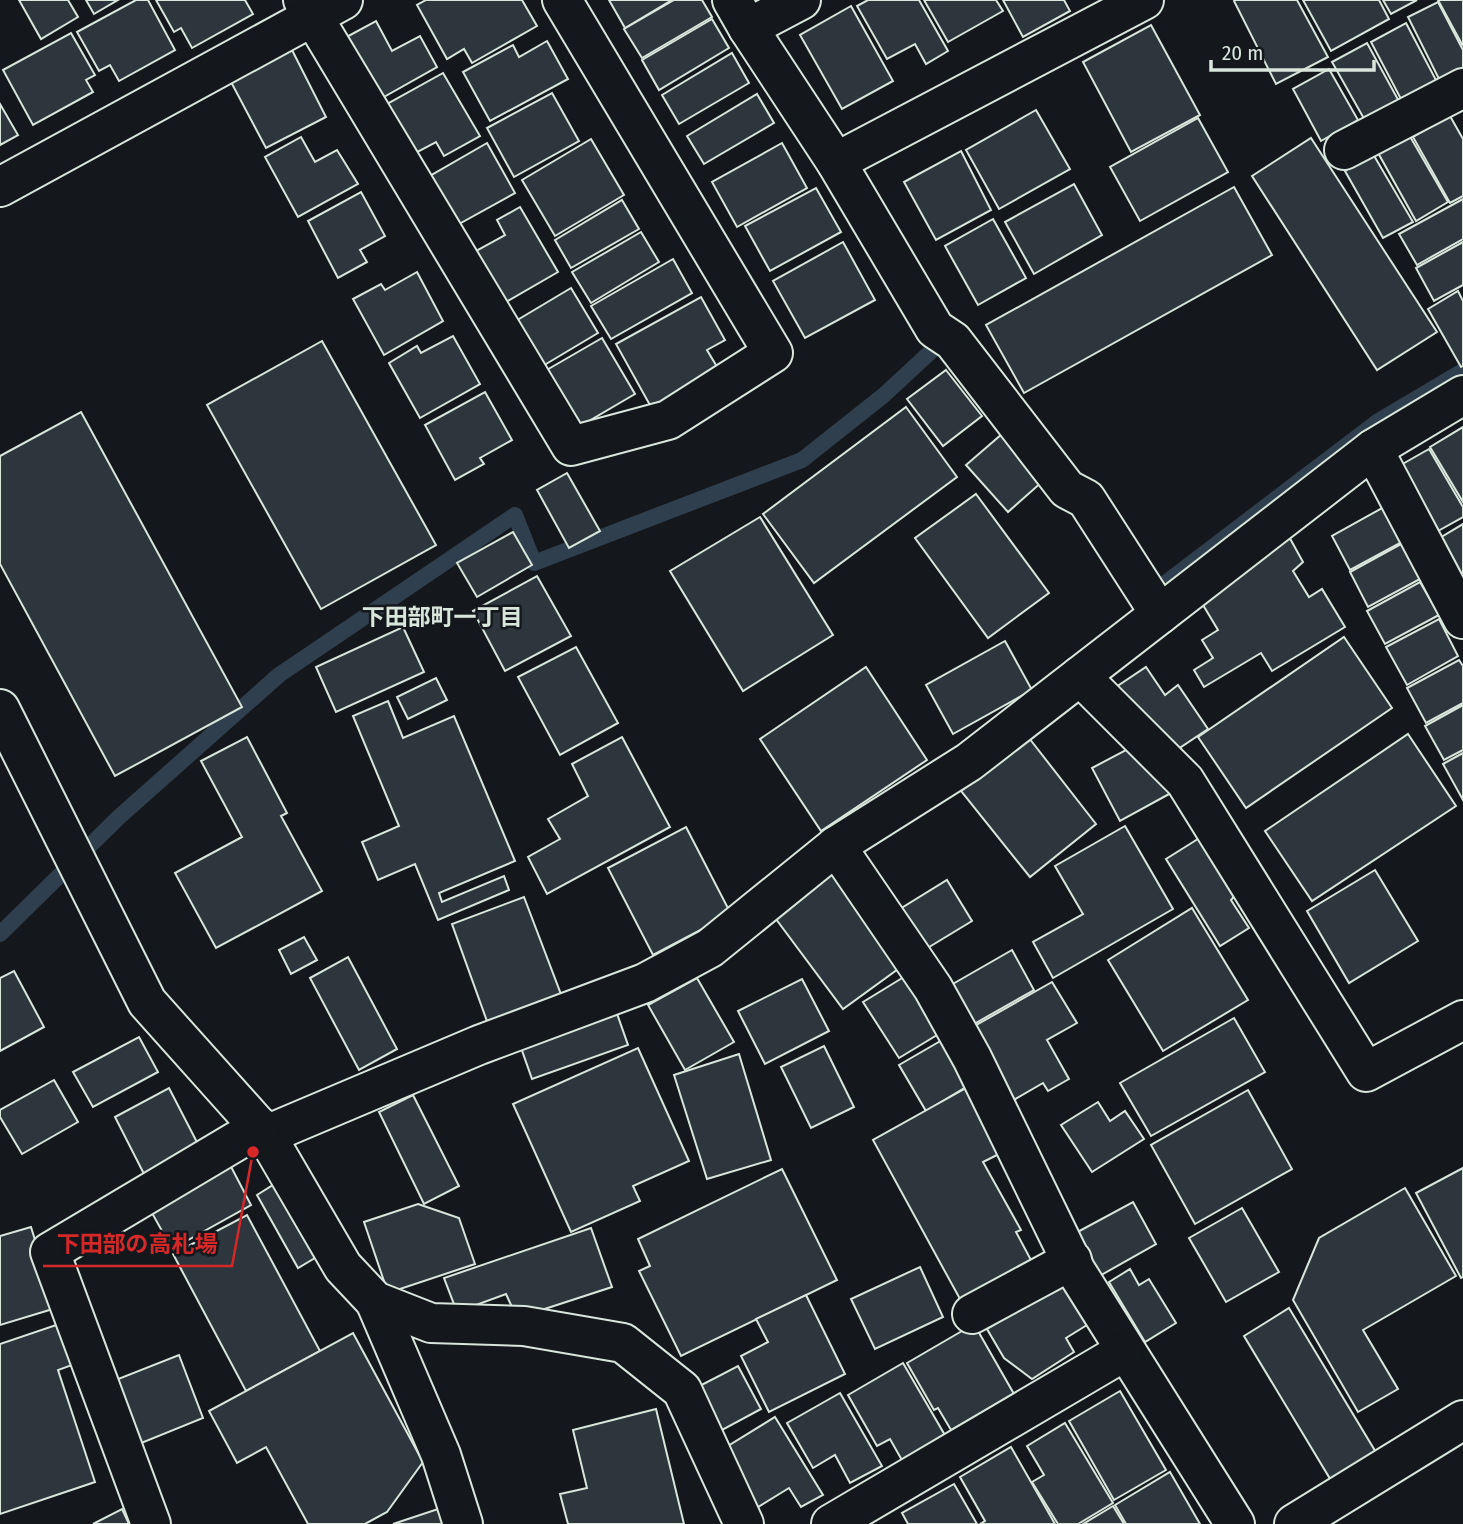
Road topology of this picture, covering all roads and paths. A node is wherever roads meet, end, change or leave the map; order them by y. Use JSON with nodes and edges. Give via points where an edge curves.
{"nodes":[{"id":1,"x":562,"y":0,"type":"edge"},
{"id":2,"x":802,"y":0,"type":"edge"},
{"id":3,"x":1144,"y":0,"type":"edge"},
{"id":4,"x":320,"y":6,"type":"edge"},
{"id":5,"x":740,"y":14,"type":"edge"},
{"id":6,"x":1463,"y":88,"type":"edge"},
{"id":7,"x":1344,"y":150,"type":"dead end"},
{"id":8,"x":836,"y":162,"type":"junction"},
{"id":9,"x":0,"y":187,"type":"edge"},
{"id":10,"x":1463,"y":395,"type":"edge"},
{"id":11,"x":1373,"y":449,"type":"junction"},
{"id":12,"x":1160,"y":614,"type":"junction"},
{"id":13,"x":1462,"y":614,"type":"edge"},
{"id":14,"x":1080,"y":676,"type":"junction"},
{"id":15,"x":0,"y":709,"type":"edge"},
{"id":16,"x":836,"y":846,"type":"junction"},
{"id":17,"x":1463,"y":1020,"type":"edge"},
{"id":18,"x":263,"y":1131,"type":"junction"},
{"id":19,"x":1072,"y":1260,"type":"junction"},
{"id":20,"x":375,"y":1301,"type":"junction"},
{"id":21,"x":972,"y":1314,"type":"dead end"},
{"id":22,"x":1125,"y":1351,"type":"junction"},
{"id":23,"x":1463,"y":1420,"type":"edge"},
{"id":24,"x":1302,"y":1522,"type":"edge"},
{"id":25,"x":151,"y":1524,"type":"edge"},
{"id":26,"x":463,"y":1524,"type":"edge"},
{"id":27,"x":744,"y":1524,"type":"edge"},
{"id":28,"x":831,"y":1524,"type":"edge"},
{"id":29,"x":1235,"y":1524,"type":"edge"}],
"edges":[{"from":1,"to":4,"type":"street","via":[[773,352],[668,420],[571,446]]},
{"from":2,"to":5,"type":"street"},
{"from":3,"to":8,"type":"street"},
{"from":4,"to":9,"type":"street"},
{"from":5,"to":8,"type":"street"},
{"from":6,"to":7,"type":"street"},
{"from":8,"to":12,"type":"street","via":[[935,329],[953,341],[1067,489],[1086,499]]},
{"from":10,"to":11,"type":"street"},
{"from":11,"to":12,"type":"street"},
{"from":11,"to":13,"type":"street"},
{"from":12,"to":14,"type":"street"},
{"from":14,"to":16,"type":"street","via":[[969,762]]},
{"from":14,"to":17,"type":"street","via":[[1185,780],[1366,1072]]},
{"from":15,"to":18,"type":"street","via":[[147,1002]]},
{"from":16,"to":18,"type":"street","via":[[710,948],[645,983]]},
{"from":16,"to":19,"type":"street","via":[[933,988]]},
{"from":18,"to":20,"type":"street","via":[[343,1267]]},
{"from":18,"to":25,"type":"street","via":[[50,1252]]},
{"from":19,"to":21,"type":"street"},
{"from":19,"to":22,"type":"street"},
{"from":20,"to":26,"type":"street","via":[[440,1455]]},
{"from":20,"to":27,"type":"street","via":[[431,1323],[524,1326],[623,1343],[682,1390]]},
{"from":22,"to":28,"type":"street"},
{"from":22,"to":29,"type":"street"},
{"from":23,"to":24,"type":"street"}]}
